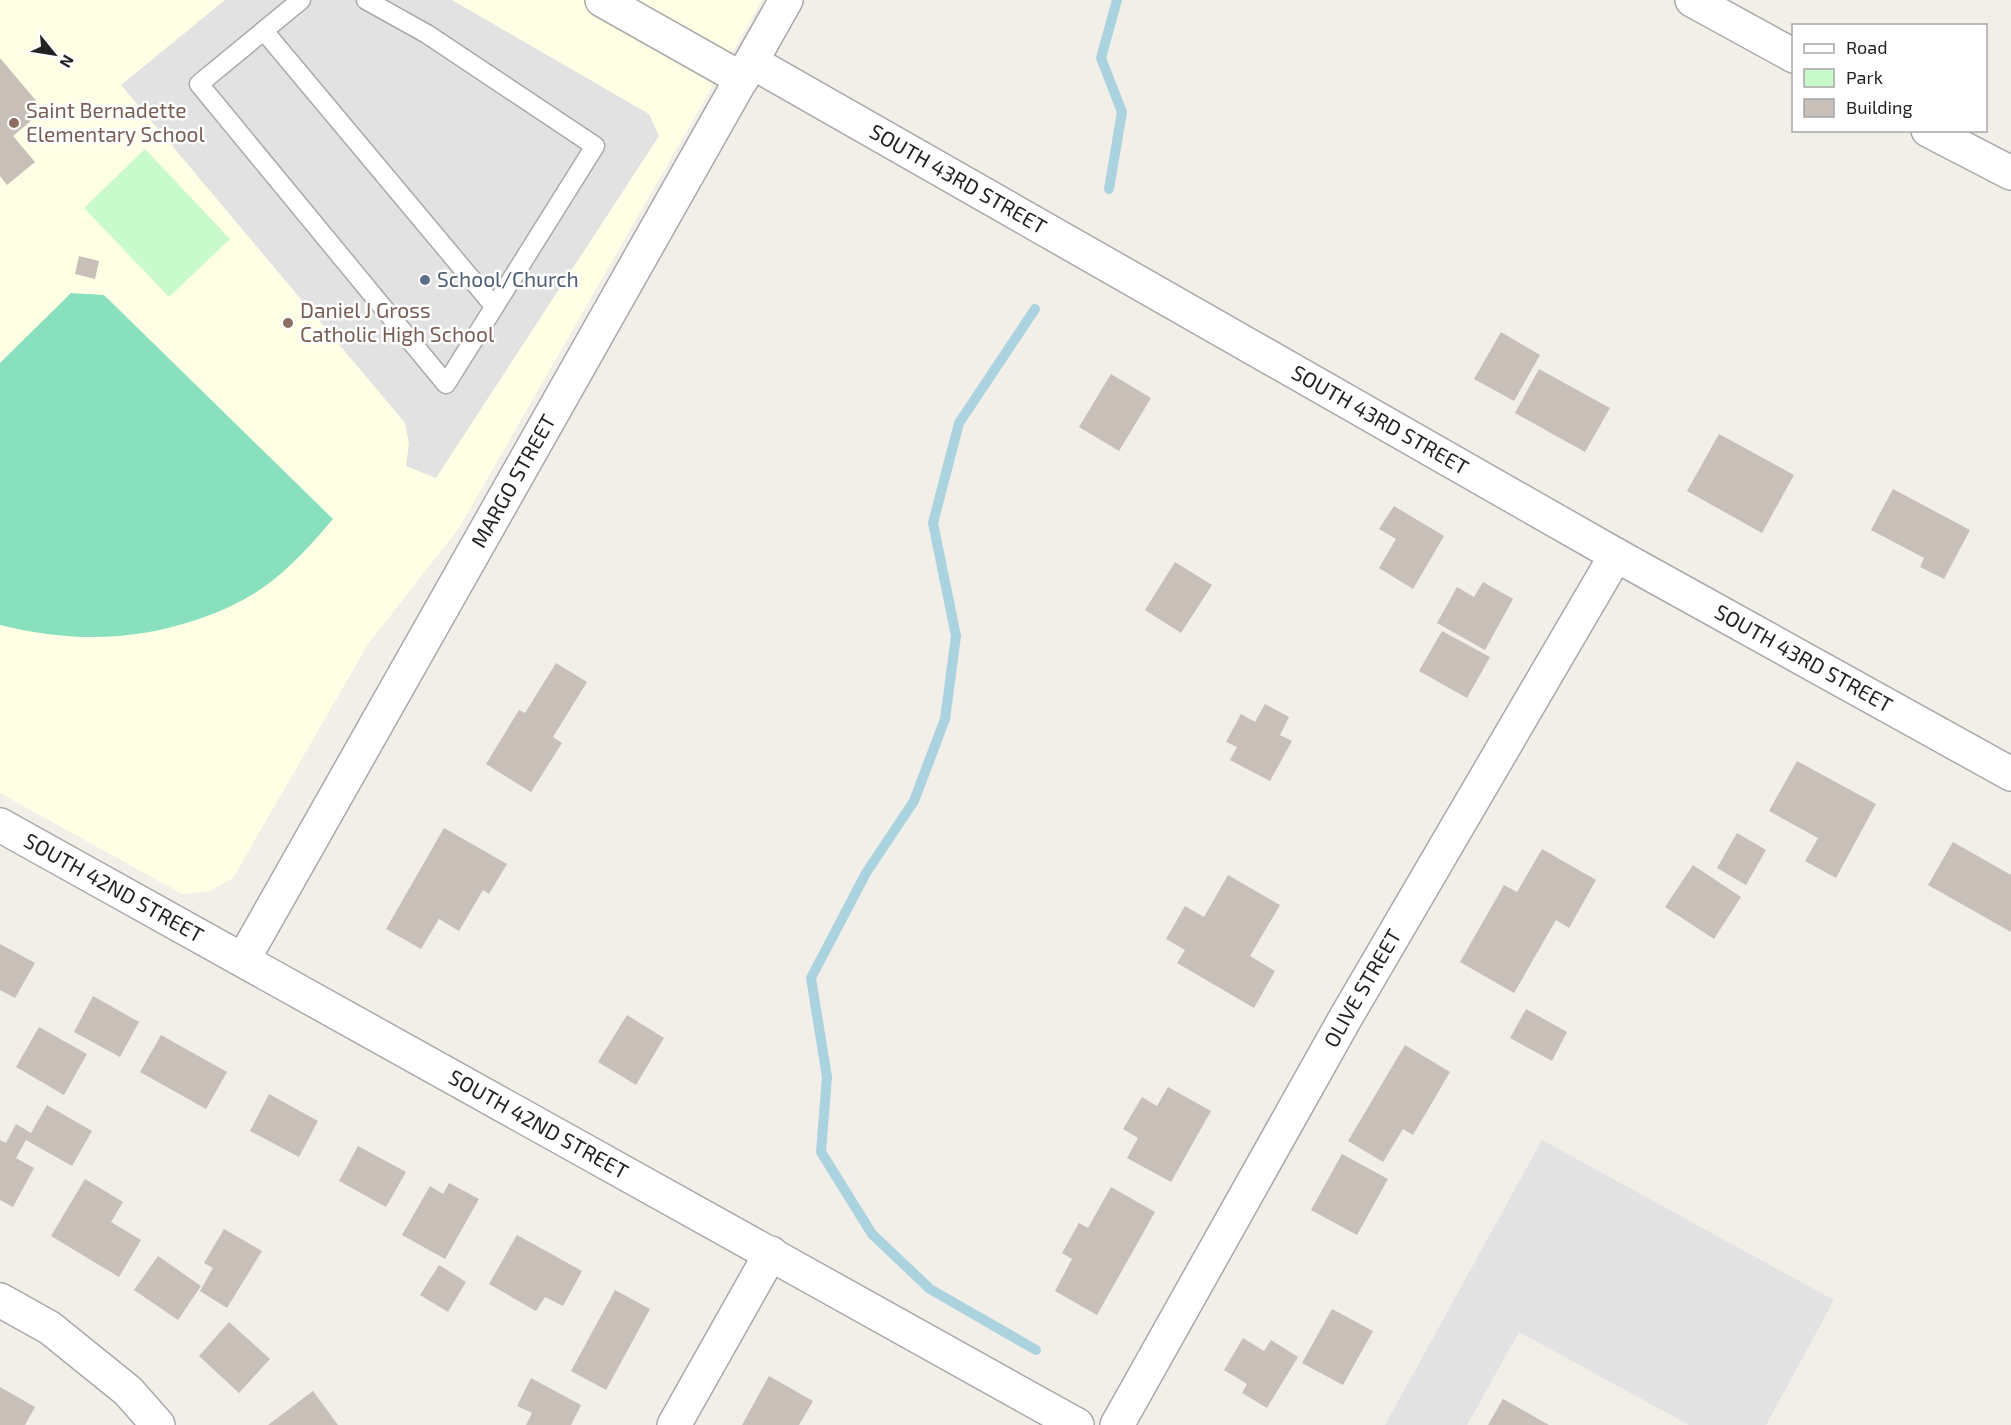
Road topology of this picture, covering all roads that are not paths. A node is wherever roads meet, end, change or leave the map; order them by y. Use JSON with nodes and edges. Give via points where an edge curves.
{"nodes":[{"id":1,"x":301,"y":0,"type":"edge"},
{"id":2,"x":366,"y":0,"type":"edge"},
{"id":3,"x":602,"y":0,"type":"edge"},
{"id":4,"x":786,"y":0,"type":"edge"},
{"id":5,"x":1692,"y":0,"type":"edge"},
{"id":6,"x":264,"y":31,"type":"junction"},
{"id":7,"x":1792,"y":55,"type":"edge"},
{"id":8,"x":747,"y":70,"type":"junction"},
{"id":9,"x":1934,"y":134,"type":"edge"},
{"id":10,"x":2011,"y":173,"type":"edge"},
{"id":11,"x":495,"y":306,"type":"junction"},
{"id":12,"x":1616,"y":555,"type":"junction"},
{"id":13,"x":2011,"y":774,"type":"edge"},
{"id":14,"x":0,"y":825,"type":"edge"},
{"id":15,"x":243,"y":960,"type":"junction"},
{"id":16,"x":771,"y":1253,"type":"junction"},
{"id":17,"x":0,"y":1300,"type":"edge"},
{"id":18,"x":158,"y":1425,"type":"edge"},
{"id":19,"x":674,"y":1425,"type":"edge"},
{"id":20,"x":1077,"y":1425,"type":"edge"},
{"id":21,"x":1117,"y":1425,"type":"edge"}],
"edges":[{"from":1,"to":6,"type":"lane"},
{"from":2,"to":11,"type":"lane","via":[[427,34],[595,146]]},
{"from":3,"to":8,"type":"street","name":"SOUTH 43RD STREET"},
{"from":4,"to":8,"type":"street","name":"MARGO STREET"},
{"from":5,"to":7,"type":"street"},
{"from":6,"to":11,"type":"lane"},
{"from":6,"to":11,"type":"lane","via":[[199,84],[446,384]]},
{"from":8,"to":12,"type":"street","name":"SOUTH 43RD STREET"},
{"from":8,"to":15,"type":"street","name":"MARGO STREET"},
{"from":9,"to":10,"type":"street"},
{"from":12,"to":13,"type":"street","name":"SOUTH 43RD STREET"},
{"from":12,"to":21,"type":"street","name":"OLIVE STREET","via":[[1346,1017]]},
{"from":14,"to":15,"type":"street","name":"SOUTH 42ND STREET"},
{"from":15,"to":16,"type":"street","name":"SOUTH 42ND STREET"},
{"from":16,"to":19,"type":"street"},
{"from":16,"to":20,"type":"street","name":"SOUTH 42ND STREET"},
{"from":17,"to":18,"type":"street","via":[[50,1328],[128,1391]]}]}
